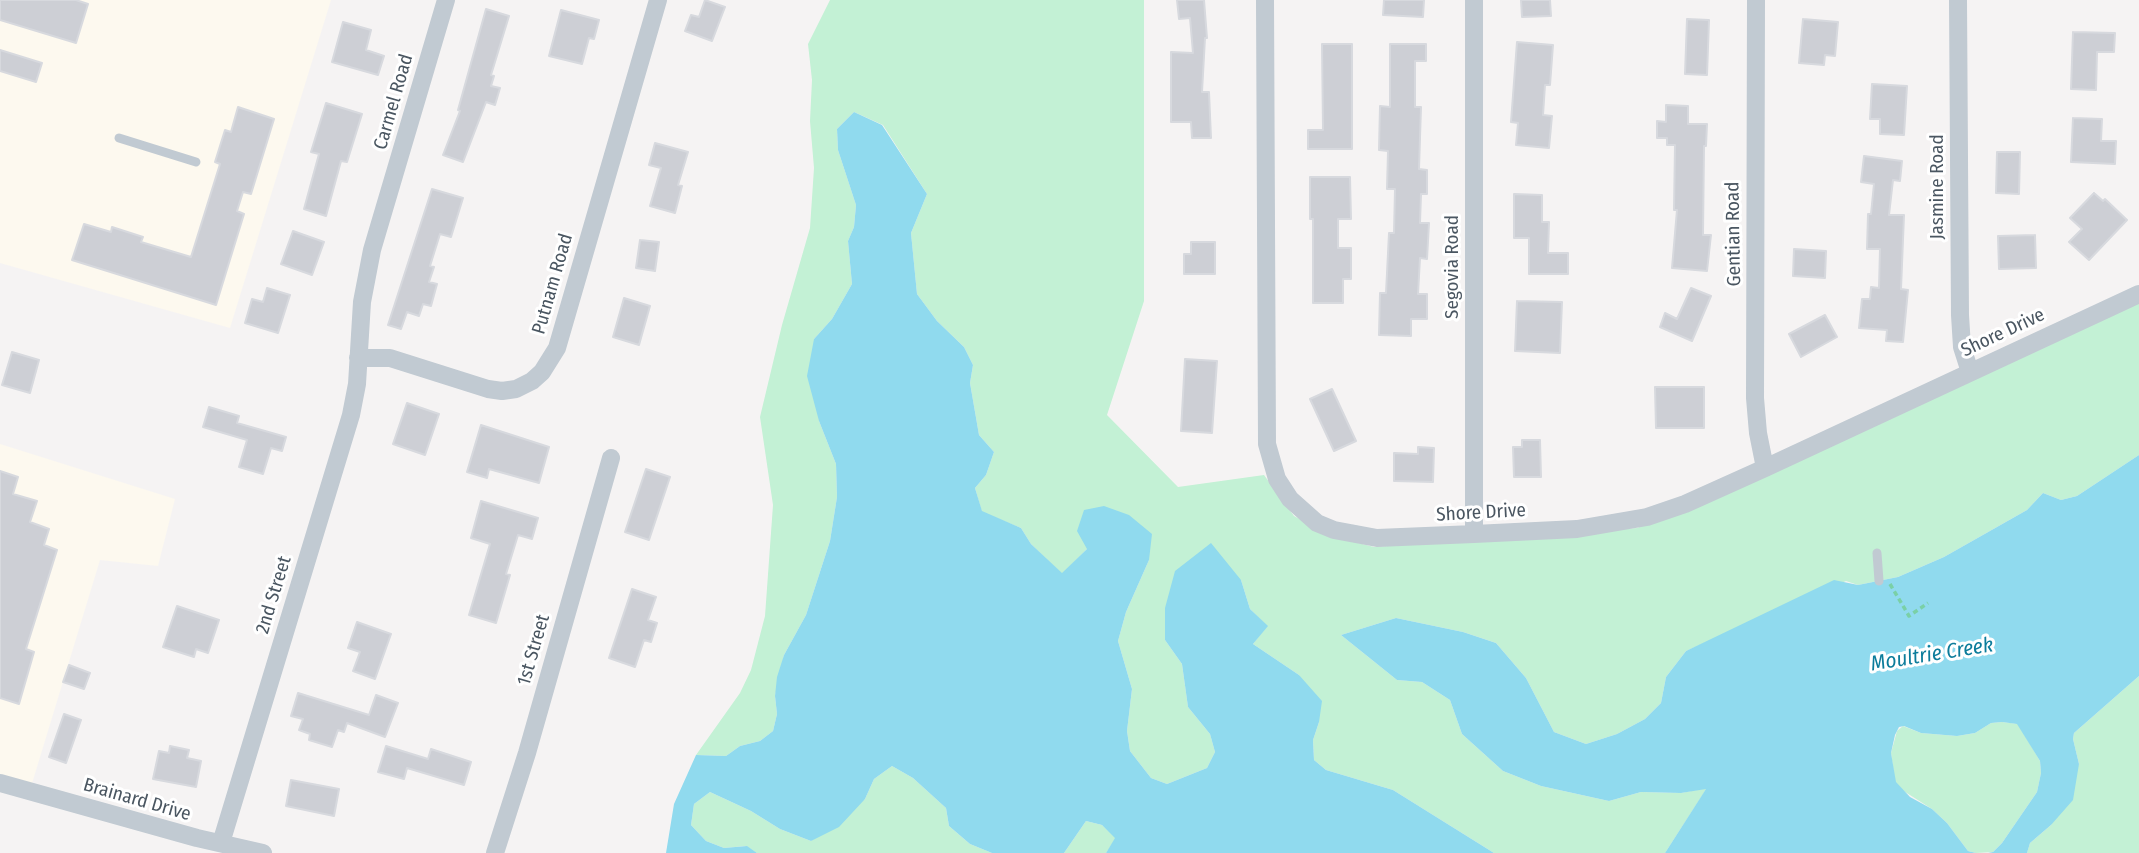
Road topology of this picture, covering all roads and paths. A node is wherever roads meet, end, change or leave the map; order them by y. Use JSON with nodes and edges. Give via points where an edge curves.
{"nodes":[{"id":1,"x":446,"y":0,"type":"edge"},
{"id":2,"x":658,"y":0,"type":"edge"},
{"id":3,"x":1265,"y":0,"type":"edge"},
{"id":4,"x":1474,"y":0,"type":"edge"},
{"id":5,"x":1756,"y":0,"type":"edge"},
{"id":6,"x":1958,"y":0,"type":"edge"},
{"id":7,"x":119,"y":138,"type":"dead end"},
{"id":8,"x":196,"y":162,"type":"dead end"},
{"id":9,"x":2139,"y":294,"type":"edge"},
{"id":10,"x":358,"y":358,"type":"junction"},
{"id":11,"x":1970,"y":372,"type":"junction"},
{"id":12,"x":611,"y":458,"type":"dead end"},
{"id":13,"x":1765,"y":468,"type":"junction"},
{"id":14,"x":1474,"y":534,"type":"junction"},
{"id":15,"x":1877,"y":553,"type":"dead end"},
{"id":16,"x":1882,"y":578,"type":"joint"},
{"id":17,"x":1928,"y":603,"type":"dead end"},
{"id":18,"x":0,"y":783,"type":"edge"},
{"id":19,"x":221,"y":843,"type":"junction"},
{"id":20,"x":263,"y":853,"type":"edge"},
{"id":21,"x":495,"y":853,"type":"edge"}],
"edges":[{"from":1,"to":10,"type":"street","name":"Carmel Road","via":[[372,250]]},
{"from":2,"to":10,"type":"street","name":"Putnam Road","via":[[557,348],[542,372],[516,389],[502,391],[390,358]]},
{"from":3,"to":14,"type":"street","name":"Shore Drive","via":[[1266,433],[1273,468],[1298,508],[1334,530],[1377,538]]},
{"from":4,"to":14,"type":"street","name":"Segovia Road"},
{"from":5,"to":13,"type":"street","name":"Gentian Road","via":[[1755,397]]},
{"from":6,"to":11,"type":"street","name":"Jasmine Road","via":[[1960,315],[1962,347]]},
{"from":7,"to":8,"type":"lane"},
{"from":9,"to":11,"type":"street","name":"Shore Drive"},
{"from":10,"to":19,"type":"street","name":"2nd Street","via":[[351,415]]},
{"from":11,"to":13,"type":"street","name":"Shore Drive"},
{"from":12,"to":21,"type":"street","name":"1st Street"},
{"from":13,"to":14,"type":"street","name":"Shore Drive","via":[[1647,517],[1577,529]]},
{"from":15,"to":16,"type":"lane"},
{"from":16,"to":17,"type":"path","via":[[1909,616]]},
{"from":18,"to":19,"type":"street","name":"Brainard Drive"},
{"from":19,"to":20,"type":"street","name":"Brainard Drive"}]}
